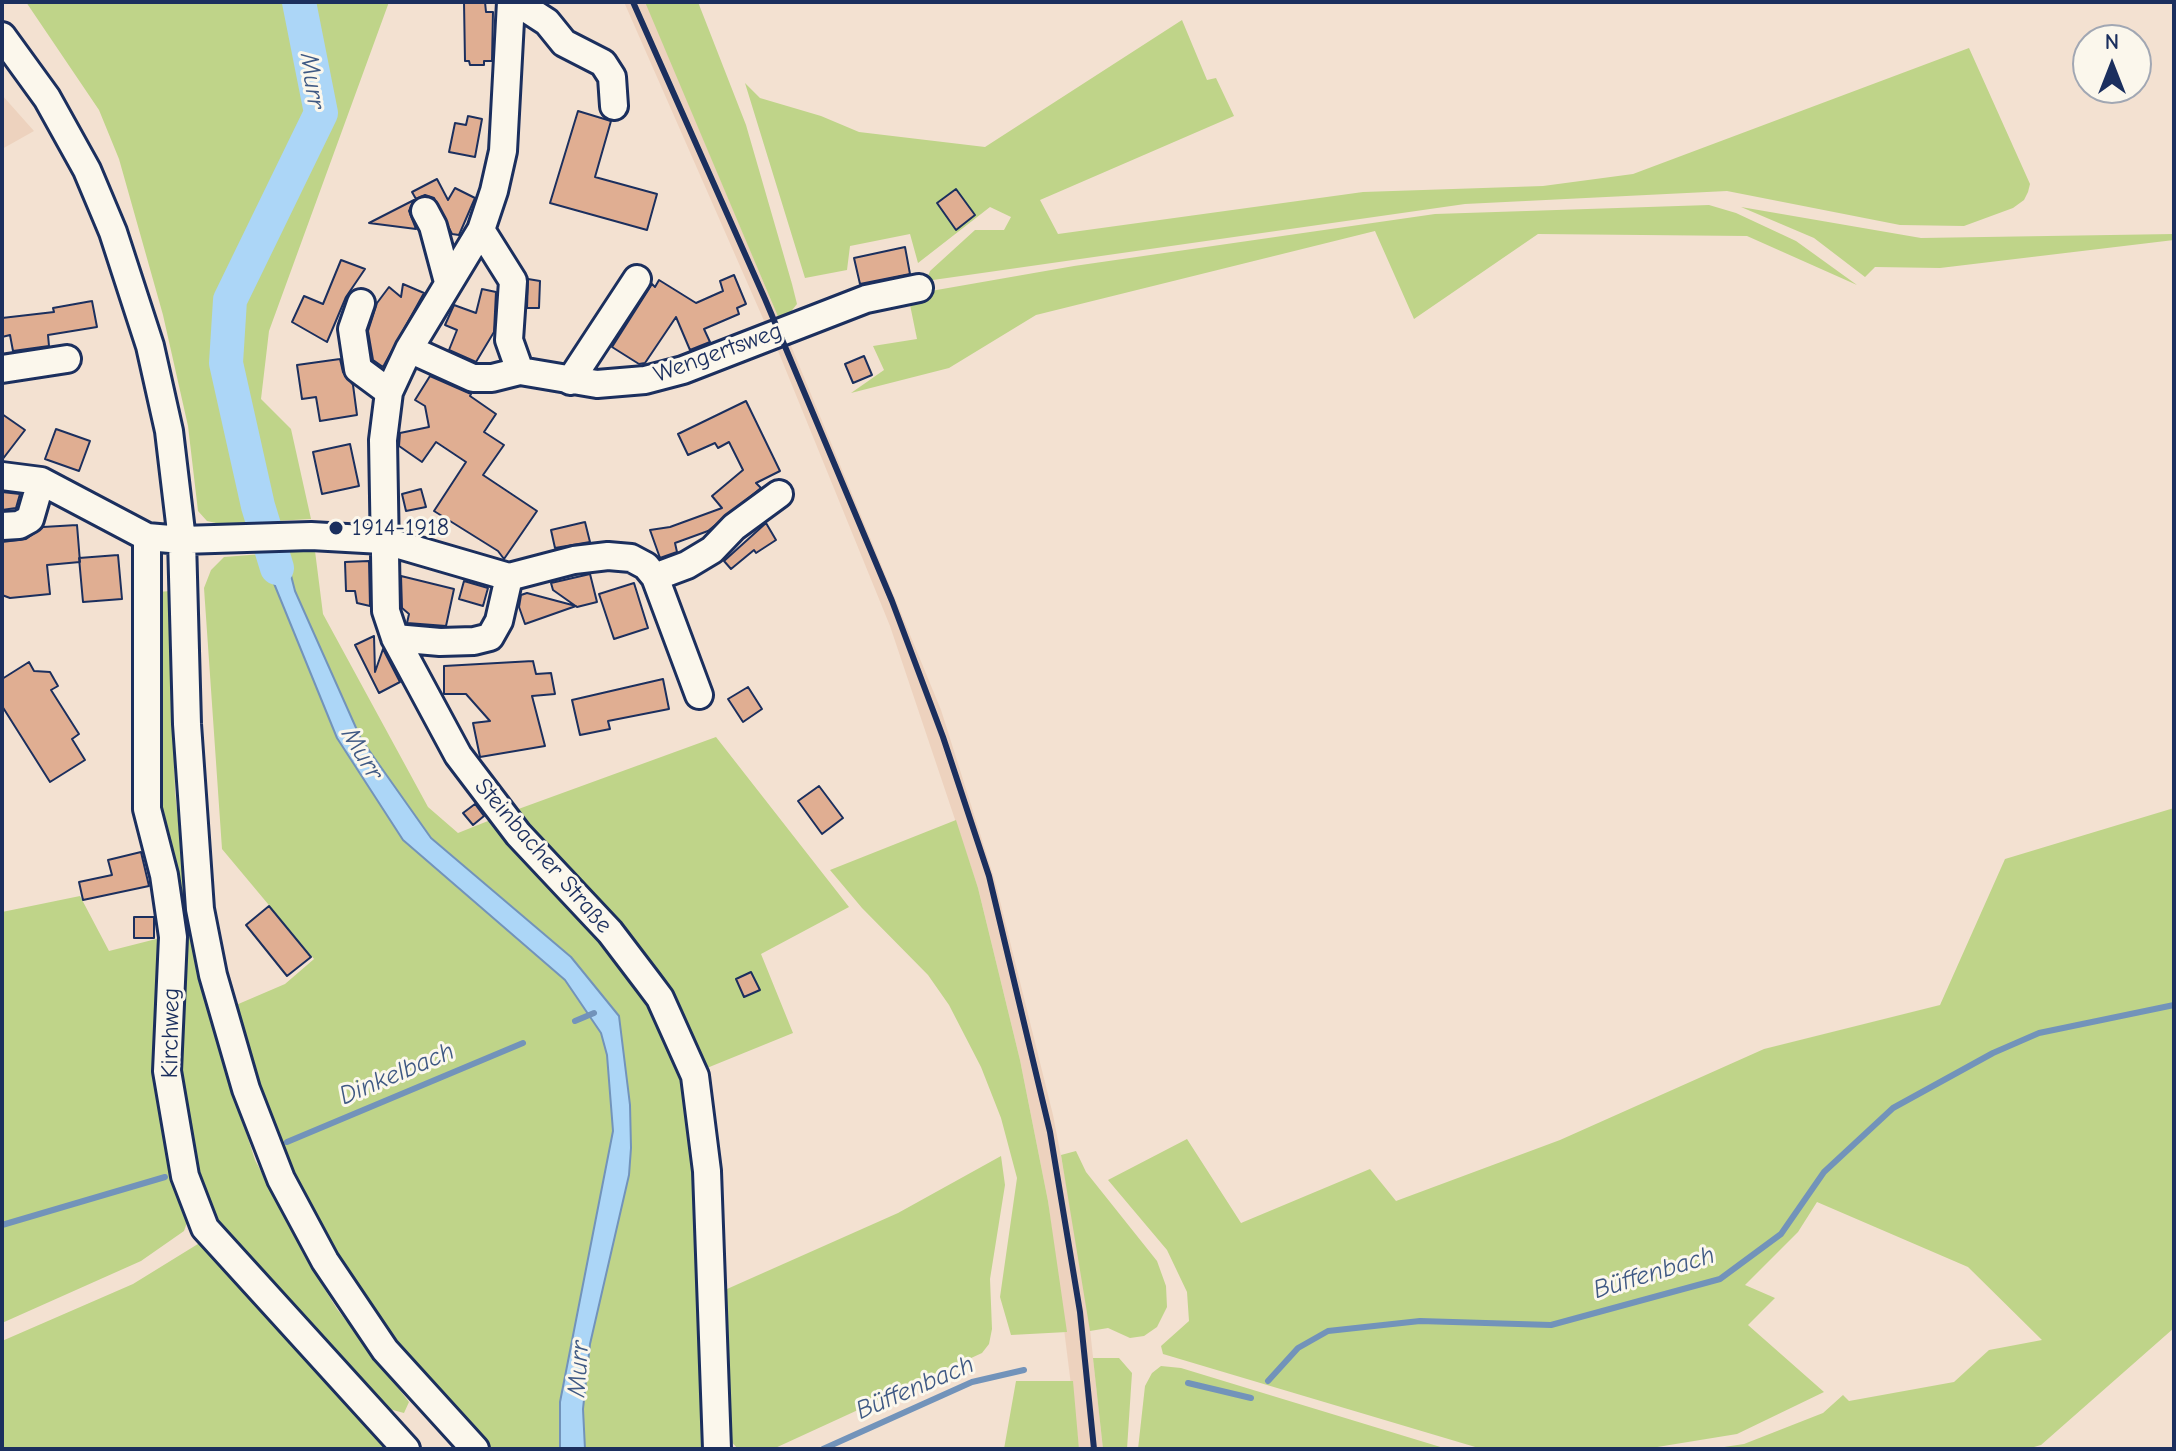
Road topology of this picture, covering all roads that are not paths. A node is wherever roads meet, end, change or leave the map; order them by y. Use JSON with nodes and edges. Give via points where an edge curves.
{"nodes":[{"id":1,"x":511,"y":4,"type":"edge"},
{"id":2,"x":2,"y":36,"type":"edge"},
{"id":3,"x":614,"y":106,"type":"dead end"},
{"id":4,"x":425,"y":211,"type":"dead end"},
{"id":5,"x":481,"y":230,"type":"junction"},
{"id":6,"x":637,"y":279,"type":"dead end"},
{"id":7,"x":448,"y":282,"type":"junction"},
{"id":8,"x":919,"y":288,"type":"dead end"},
{"id":9,"x":361,"y":303,"type":"dead end"},
{"id":10,"x":409,"y":349,"type":"junction"},
{"id":11,"x":67,"y":359,"type":"dead end"},
{"id":12,"x":2,"y":369,"type":"edge"},
{"id":13,"x":520,"y":371,"type":"junction"},
{"id":14,"x":570,"y":381,"type":"junction"},
{"id":15,"x":389,"y":392,"type":"junction"},
{"id":16,"x":2,"y":476,"type":"edge"},
{"id":17,"x":41,"y":481,"type":"junction"},
{"id":18,"x":779,"y":494,"type":"dead end"},
{"id":19,"x":2,"y":526,"type":"edge"},
{"id":20,"x":147,"y":537,"type":"junction"},
{"id":21,"x":182,"y":540,"type":"junction"},
{"id":22,"x":382,"y":540,"type":"junction"},
{"id":23,"x":509,"y":577,"type":"junction"},
{"id":24,"x":655,"y":577,"type":"junction"},
{"id":25,"x":395,"y":638,"type":"junction"},
{"id":26,"x":699,"y":695,"type":"dead end"},
{"id":27,"x":406,"y":1449,"type":"edge"},
{"id":28,"x":475,"y":1449,"type":"edge"},
{"id":29,"x":717,"y":1449,"type":"edge"}],
"edges":[{"from":1,"to":3,"type":"street","via":[[527,9],[564,43],[603,63],[612,77]]},
{"from":1,"to":5,"type":"street","name":"Steinbacher Straße","via":[[503,151]]},
{"from":2,"to":21,"type":"street","via":[[47,98],[87,170],[113,232],[150,346],[169,431]]},
{"from":4,"to":7,"type":"street"},
{"from":5,"to":7,"type":"street","name":"Steinbacher Straße"},
{"from":5,"to":13,"type":"street","via":[[513,281],[509,340]]},
{"from":6,"to":14,"type":"street"},
{"from":7,"to":10,"type":"street","name":"Steinbacher Straße"},
{"from":8,"to":14,"type":"street","name":"Wengertsweg","via":[[866,299],[683,370],[645,380]]},
{"from":9,"to":15,"type":"street","via":[[352,329],[358,369]]},
{"from":10,"to":13,"type":"street","via":[[473,378]]},
{"from":10,"to":15,"type":"street","name":"Steinbacher Straße"},
{"from":11,"to":12,"type":"street"},
{"from":13,"to":14,"type":"street","name":"Wengertsweg"},
{"from":15,"to":22,"type":"street","name":"Steinbacher Straße"},
{"from":16,"to":17,"type":"street"},
{"from":17,"to":19,"type":"street","via":[[30,519]]},
{"from":17,"to":20,"type":"street"},
{"from":18,"to":24,"type":"street","via":[[712,550]]},
{"from":20,"to":21,"type":"street"},
{"from":20,"to":27,"type":"street","name":"Kirchweg","via":[[147,809],[173,937],[167,1071],[185,1176],[205,1228]]},
{"from":21,"to":22,"type":"street"},
{"from":21,"to":28,"type":"street","via":[[200,909],[246,1089],[281,1179],[325,1261],[385,1350]]},
{"from":22,"to":23,"type":"street"},
{"from":22,"to":25,"type":"street","name":"Steinbacher Straße","via":[[386,611]]},
{"from":23,"to":24,"type":"street","via":[[608,556],[631,558]]},
{"from":23,"to":25,"type":"street","via":[[490,637],[440,642]]},
{"from":24,"to":26,"type":"street"},
{"from":25,"to":29,"type":"street","name":"Steinbacher Straße","via":[[458,755],[518,834],[610,932],[654,990],[695,1076],[704,1128]]}]}
